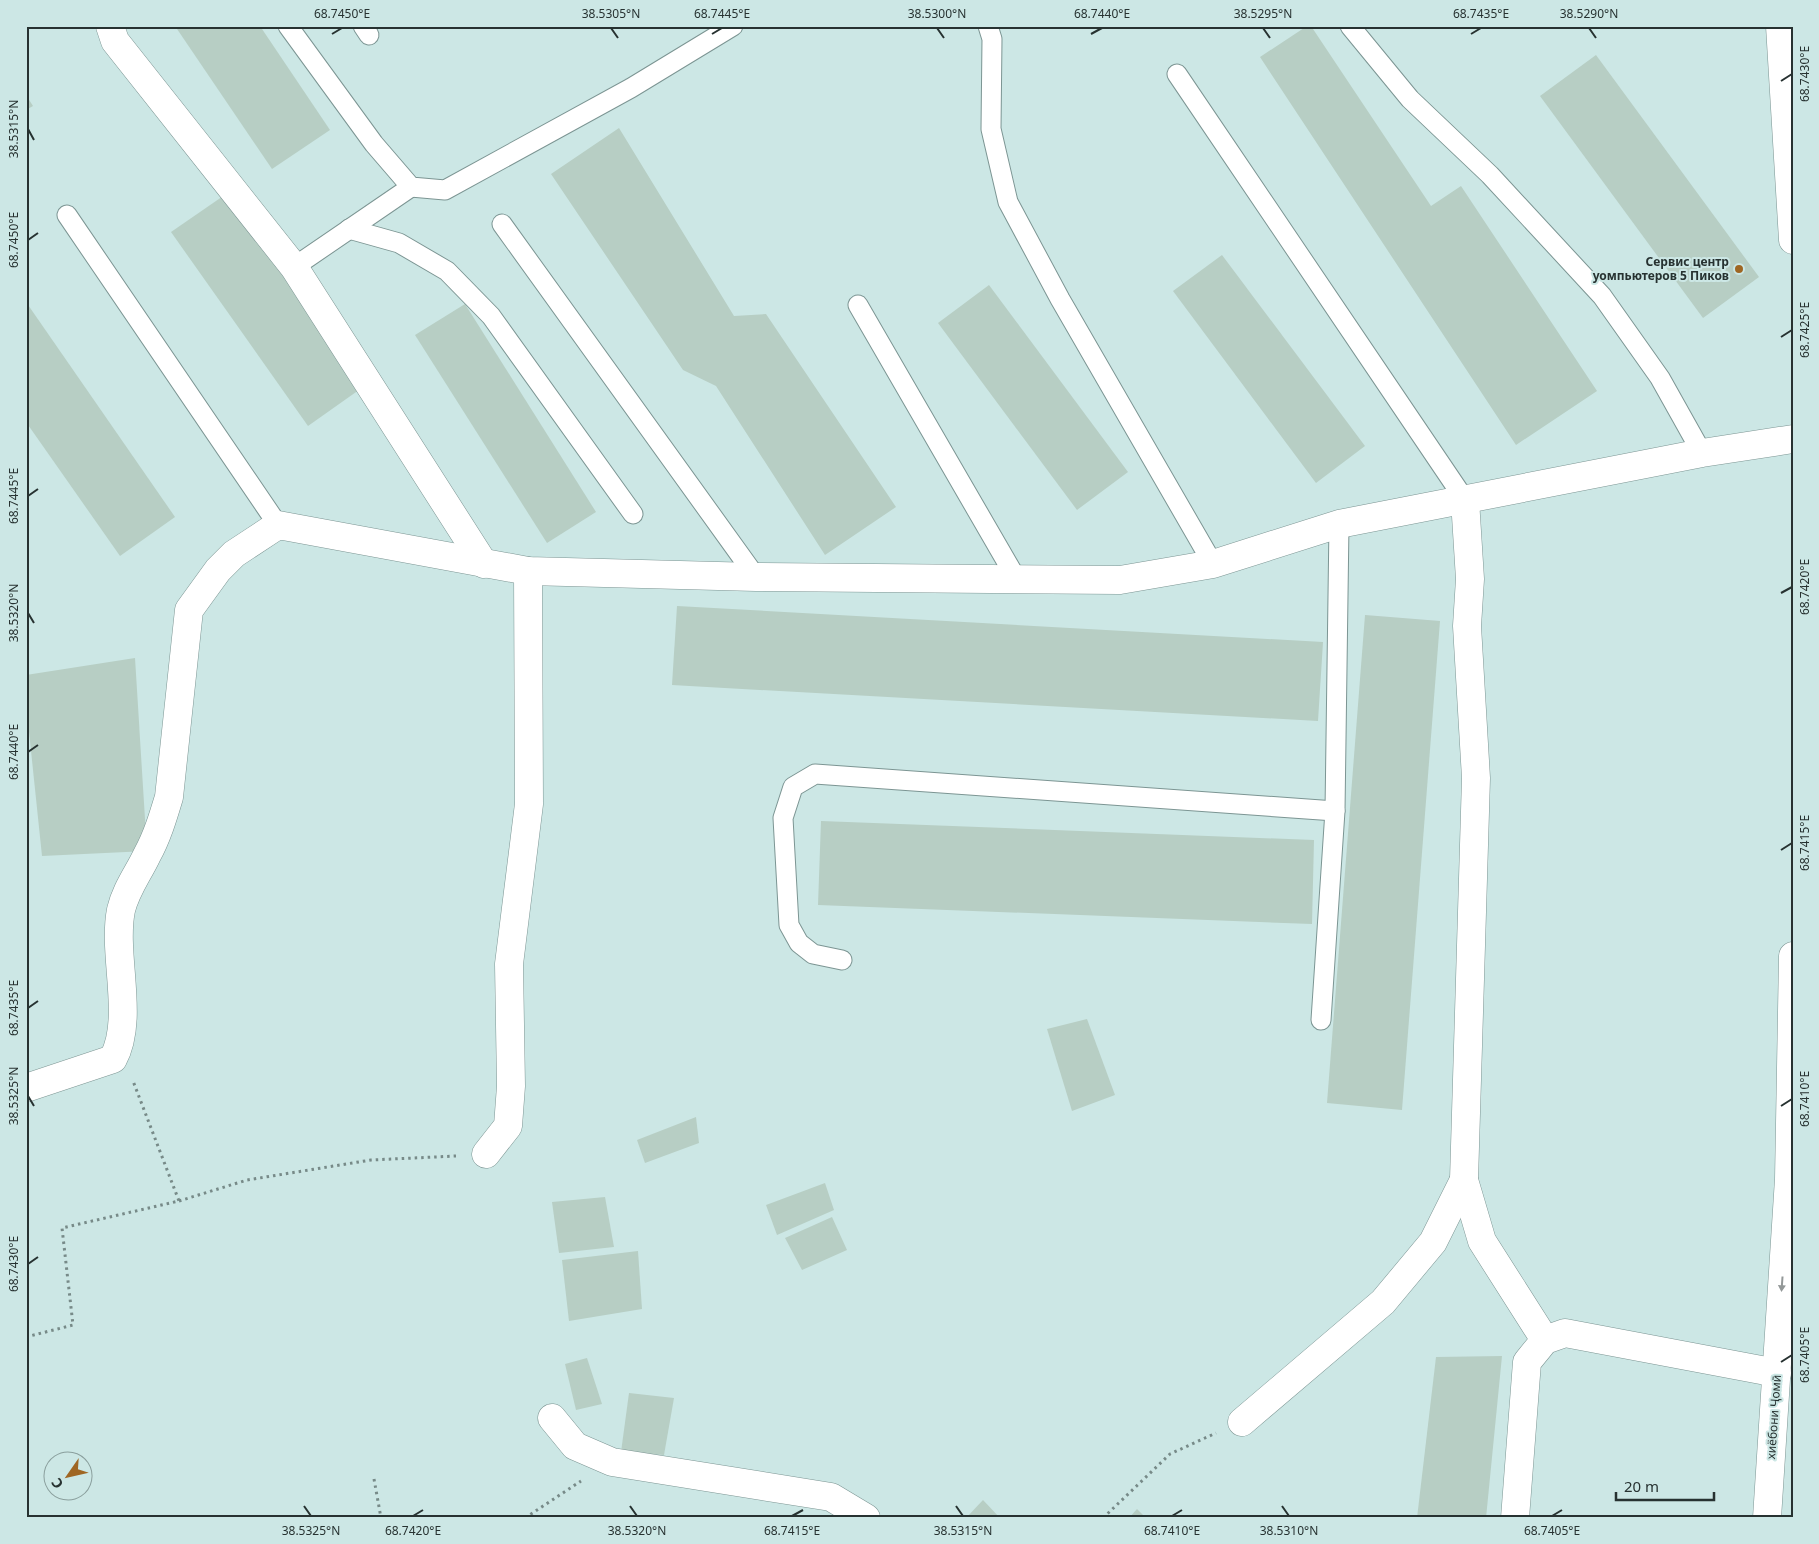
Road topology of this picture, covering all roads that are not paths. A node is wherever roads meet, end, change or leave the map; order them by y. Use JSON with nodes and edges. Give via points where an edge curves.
{"nodes":[{"id":1,"x":110,"y":26,"type":"edge"},
{"id":2,"x":288,"y":26,"type":"edge"},
{"id":3,"x":733,"y":26,"type":"edge"},
{"id":4,"x":988,"y":26,"type":"edge"},
{"id":5,"x":1350,"y":26,"type":"edge"},
{"id":6,"x":1780,"y":26,"type":"edge"},
{"id":7,"x":1177,"y":74,"type":"dead end"},
{"id":8,"x":411,"y":187,"type":"junction"},
{"id":9,"x":67,"y":215,"type":"dead end"},
{"id":10,"x":502,"y":224,"type":"dead end"},
{"id":11,"x":349,"y":229,"type":"junction"},
{"id":12,"x":1793,"y":240,"type":"edge"},
{"id":13,"x":294,"y":266,"type":"junction"},
{"id":14,"x":858,"y":305,"type":"dead end"},
{"id":15,"x":1793,"y":439,"type":"edge"},
{"id":16,"x":1702,"y":453,"type":"junction"},
{"id":17,"x":1465,"y":500,"type":"junction"},
{"id":18,"x":632,"y":514,"type":"dead end"},
{"id":19,"x":1339,"y":524,"type":"junction"},
{"id":20,"x":278,"y":525,"type":"junction"},
{"id":21,"x":484,"y":564,"type":"junction"},
{"id":22,"x":1213,"y":564,"type":"junction"},
{"id":23,"x":528,"y":571,"type":"junction"},
{"id":24,"x":756,"y":577,"type":"junction"},
{"id":25,"x":1016,"y":578,"type":"junction"},
{"id":26,"x":1335,"y":811,"type":"junction"},
{"id":27,"x":1793,"y":956,"type":"edge"},
{"id":28,"x":842,"y":960,"type":"dead end"},
{"id":29,"x":1321,"y":1020,"type":"dead end"},
{"id":30,"x":1793,"y":1023,"type":"edge"},
{"id":31,"x":26,"y":1088,"type":"edge"},
{"id":32,"x":486,"y":1154,"type":"road end"},
{"id":33,"x":1464,"y":1180,"type":"junction"},
{"id":34,"x":1545,"y":1340,"type":"junction"},
{"id":35,"x":1777,"y":1373,"type":"junction"},
{"id":36,"x":552,"y":1418,"type":"dead end"},
{"id":37,"x":1242,"y":1422,"type":"road end"},
{"id":38,"x":866,"y":1518,"type":"edge"},
{"id":39,"x":1515,"y":1518,"type":"edge"},
{"id":40,"x":1767,"y":1518,"type":"edge"}],
"edges":[{"from":1,"to":13,"type":"street","via":[[114,41]]},
{"from":2,"to":8,"type":"lane","via":[[374,144]]},
{"from":3,"to":8,"type":"lane","via":[[630,88],[445,190]]},
{"from":4,"to":22,"type":"lane","via":[[992,39],[991,129],[1008,202],[1060,299]]},
{"from":5,"to":16,"type":"lane","via":[[1410,99],[1490,175],[1602,296],[1660,378]]},
{"from":6,"to":12,"type":"street"},
{"from":7,"to":17,"type":"lane"},
{"from":8,"to":11,"type":"lane"},
{"from":9,"to":20,"type":"lane"},
{"from":10,"to":24,"type":"lane"},
{"from":11,"to":13,"type":"lane"},
{"from":11,"to":18,"type":"lane","via":[[399,243],[447,270],[491,316]]},
{"from":13,"to":21,"type":"street"},
{"from":14,"to":25,"type":"lane"},
{"from":15,"to":16,"type":"street"},
{"from":16,"to":17,"type":"street"},
{"from":17,"to":19,"type":"street"},
{"from":17,"to":33,"type":"street","via":[[1476,778]]},
{"from":19,"to":22,"type":"street"},
{"from":19,"to":26,"type":"lane"},
{"from":20,"to":21,"type":"street"},
{"from":20,"to":31,"type":"street","via":[[234,554],[189,610],[169,797],[147,855],[128,888],[121,913],[120,1046],[113,1059]]},
{"from":21,"to":23,"type":"street"},
{"from":22,"to":25,"type":"street","via":[[1120,580]]},
{"from":23,"to":24,"type":"street"},
{"from":23,"to":32,"type":"street","via":[[529,804],[509,964],[511,1086],[508,1126]]},
{"from":24,"to":25,"type":"street"},
{"from":26,"to":28,"type":"lane","via":[[815,774],[793,787],[783,818],[789,925],[798,943],[812,954]]},
{"from":26,"to":29,"type":"lane"},
{"from":27,"to":30,"type":"street","name":"хиёбони Ҷомӣ"},
{"from":30,"to":35,"type":"street","name":"хиёбони Ҷомӣ","one_way":true,"via":[[1789,1179]]},
{"from":33,"to":34,"type":"street","via":[[1482,1241]]},
{"from":33,"to":37,"type":"street","via":[[1433,1242],[1384,1302]]},
{"from":34,"to":35,"type":"street","via":[[1565,1333]]},
{"from":34,"to":39,"type":"street","via":[[1527,1362]]},
{"from":35,"to":40,"type":"street","name":"хиёбони Ҷомӣ"},
{"from":36,"to":38,"type":"street","via":[[575,1446],[612,1462],[831,1497]]}]}
